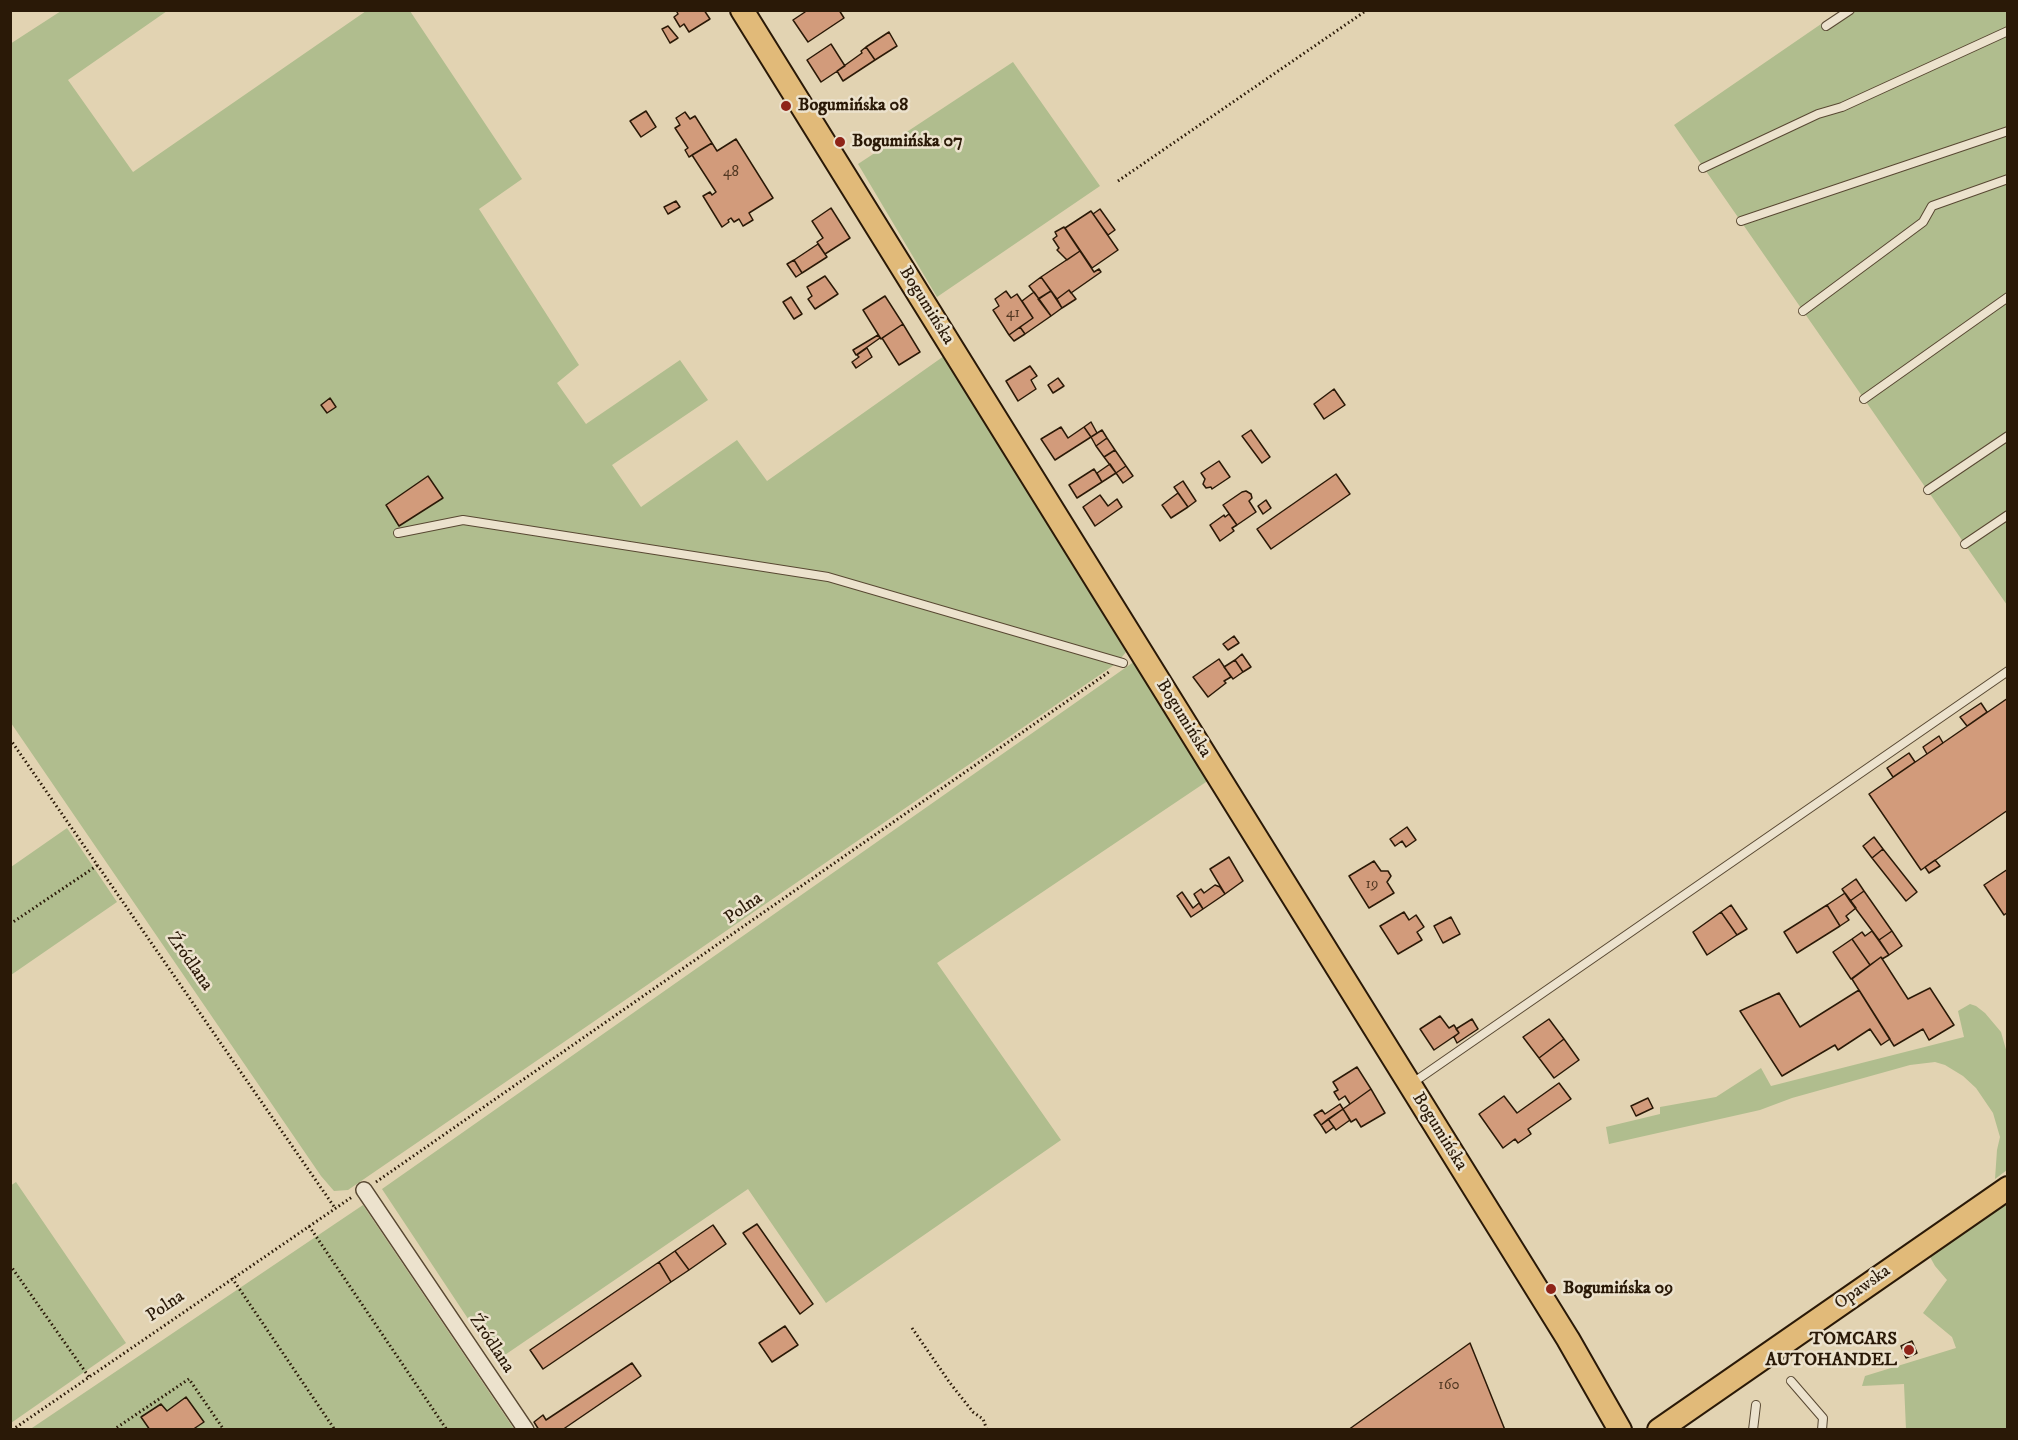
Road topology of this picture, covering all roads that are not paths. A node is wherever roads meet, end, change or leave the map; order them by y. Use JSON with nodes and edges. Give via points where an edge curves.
{"nodes":[{"id":1,"x":742,"y":10,"type":"edge"},
{"id":2,"x":1850,"y":10,"type":"edge"},
{"id":3,"x":1826,"y":26,"type":"dead end"},
{"id":4,"x":2007,"y":31,"type":"edge"},
{"id":5,"x":2007,"y":131,"type":"edge"},
{"id":6,"x":1703,"y":168,"type":"dead end"},
{"id":7,"x":2007,"y":179,"type":"edge"},
{"id":8,"x":1741,"y":221,"type":"dead end"},
{"id":9,"x":2007,"y":297,"type":"edge"},
{"id":10,"x":1803,"y":311,"type":"dead end"},
{"id":11,"x":1864,"y":399,"type":"dead end"},
{"id":12,"x":2007,"y":436,"type":"edge"},
{"id":13,"x":1928,"y":490,"type":"dead end"},
{"id":14,"x":2007,"y":515,"type":"edge"},
{"id":15,"x":398,"y":533,"type":"dead end"},
{"id":16,"x":1965,"y":544,"type":"dead end"},
{"id":17,"x":1123,"y":663,"type":"road end"},
{"id":18,"x":2007,"y":671,"type":"edge"},
{"id":19,"x":1410,"y":1085,"type":"junction"},
{"id":20,"x":2007,"y":1188,"type":"edge"},
{"id":21,"x":364,"y":1190,"type":"road end"},
{"id":22,"x":1791,"y":1381,"type":"dead end"},
{"id":23,"x":1755,"y":1405,"type":"dead end"},
{"id":24,"x":526,"y":1430,"type":"edge"},
{"id":25,"x":1620,"y":1430,"type":"edge"},
{"id":26,"x":1659,"y":1430,"type":"edge"},
{"id":27,"x":1753,"y":1430,"type":"edge"},
{"id":28,"x":1822,"y":1430,"type":"edge"}],
"edges":[{"from":1,"to":19,"type":"main road","name":"Bogumińska"},
{"from":2,"to":3,"type":"lane"},
{"from":4,"to":6,"type":"lane"},
{"from":5,"to":8,"type":"lane"},
{"from":7,"to":10,"type":"lane","via":[[1932,206],[1923,222]]},
{"from":9,"to":11,"type":"lane"},
{"from":12,"to":13,"type":"lane"},
{"from":14,"to":16,"type":"lane"},
{"from":15,"to":17,"type":"lane","via":[[463,520],[828,577]]},
{"from":18,"to":19,"type":"lane"},
{"from":19,"to":25,"type":"main road","name":"Bogumińska"},
{"from":20,"to":26,"type":"main road","name":"Opawska"},
{"from":21,"to":24,"type":"street","name":"Źródlana"},
{"from":22,"to":28,"type":"lane","via":[[1823,1418]]},
{"from":23,"to":27,"type":"lane"}]}
